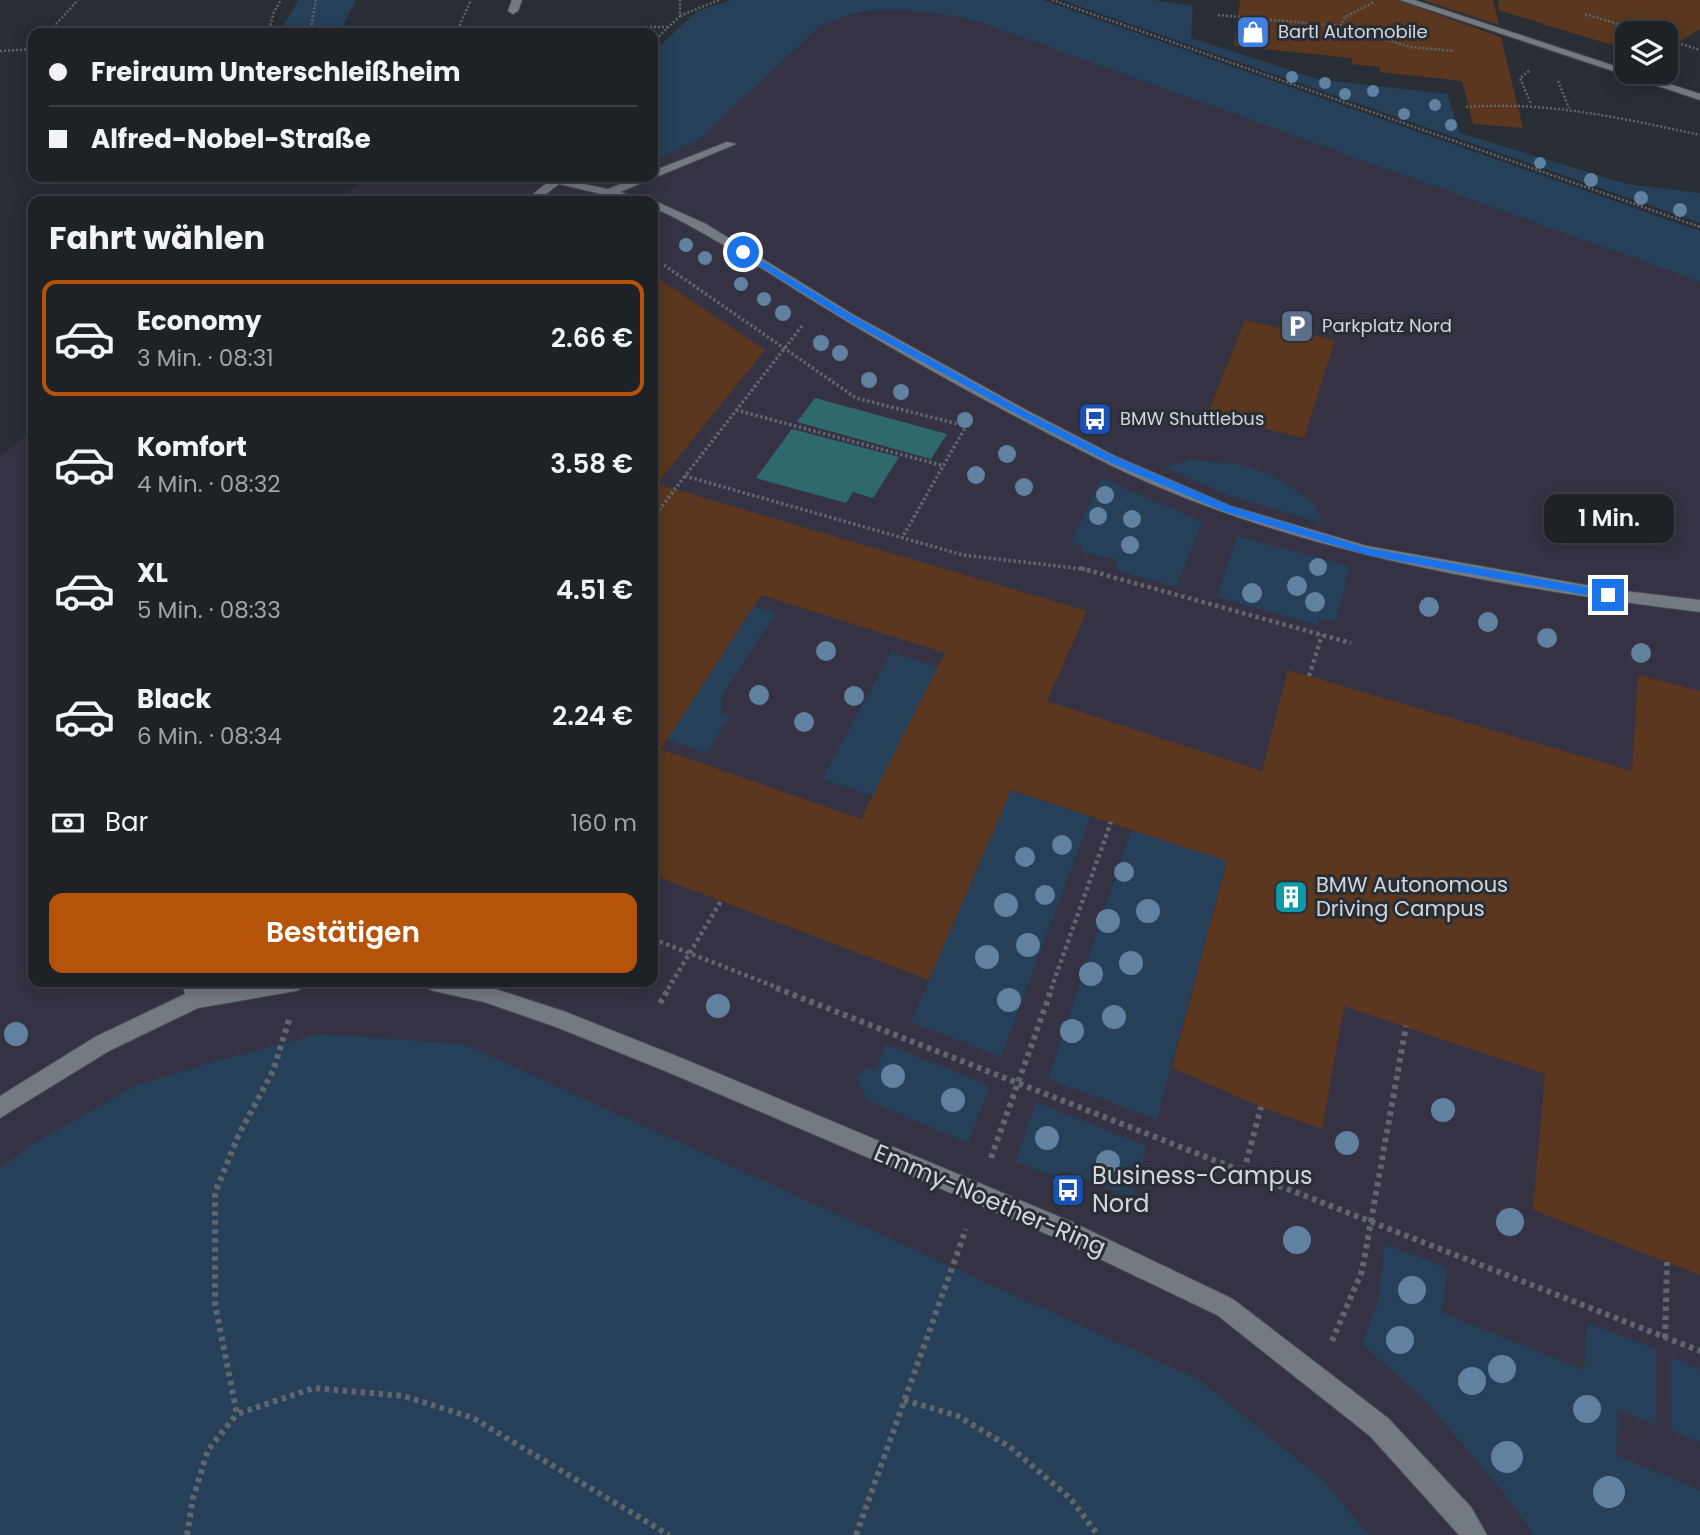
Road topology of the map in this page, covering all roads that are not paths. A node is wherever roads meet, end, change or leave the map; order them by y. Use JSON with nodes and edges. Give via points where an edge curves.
{"nodes":[{"id":1,"x":517,"y":0,"type":"edge"},
{"id":2,"x":1405,"y":0,"type":"edge"},
{"id":3,"x":513,"y":10,"type":"dead end"},
{"id":4,"x":1700,"y":97,"type":"edge"},
{"id":5,"x":731,"y":144,"type":"dead end"},
{"id":6,"x":658,"y":173,"type":"edge"},
{"id":7,"x":554,"y":182,"type":"edge"},
{"id":8,"x":566,"y":182,"type":"edge"},
{"id":9,"x":635,"y":182,"type":"edge"},
{"id":10,"x":610,"y":192,"type":"junction"},
{"id":11,"x":537,"y":196,"type":"edge"},
{"id":12,"x":625,"y":196,"type":"edge"},
{"id":13,"x":658,"y":208,"type":"edge"},
{"id":14,"x":1700,"y":606,"type":"edge"},
{"id":15,"x":232,"y":987,"type":"edge"},
{"id":16,"x":457,"y":987,"type":"edge"},
{"id":17,"x":194,"y":990,"type":"edge"},
{"id":18,"x":0,"y":1108,"type":"edge"},
{"id":19,"x":1474,"y":1535,"type":"edge"}],
"edges":[{"from":1,"to":3,"type":"street"},
{"from":2,"to":4,"type":"street"},
{"from":5,"to":6,"type":"street"},
{"from":7,"to":11,"type":"street"},
{"from":8,"to":10,"type":"street"},
{"from":9,"to":10,"type":"street"},
{"from":10,"to":12,"type":"street"},
{"from":13,"to":14,"type":"street","via":[[702,226],[822,301],[1073,440],[1226,509],[1367,551],[1608,595]]},
{"from":15,"to":17,"type":"street"},
{"from":16,"to":19,"type":"street","name":"Emmy-Noether-Ring","via":[[559,1019],[1064,1230],[1225,1307],[1379,1427],[1462,1516]]},
{"from":17,"to":18,"type":"street"}]}
